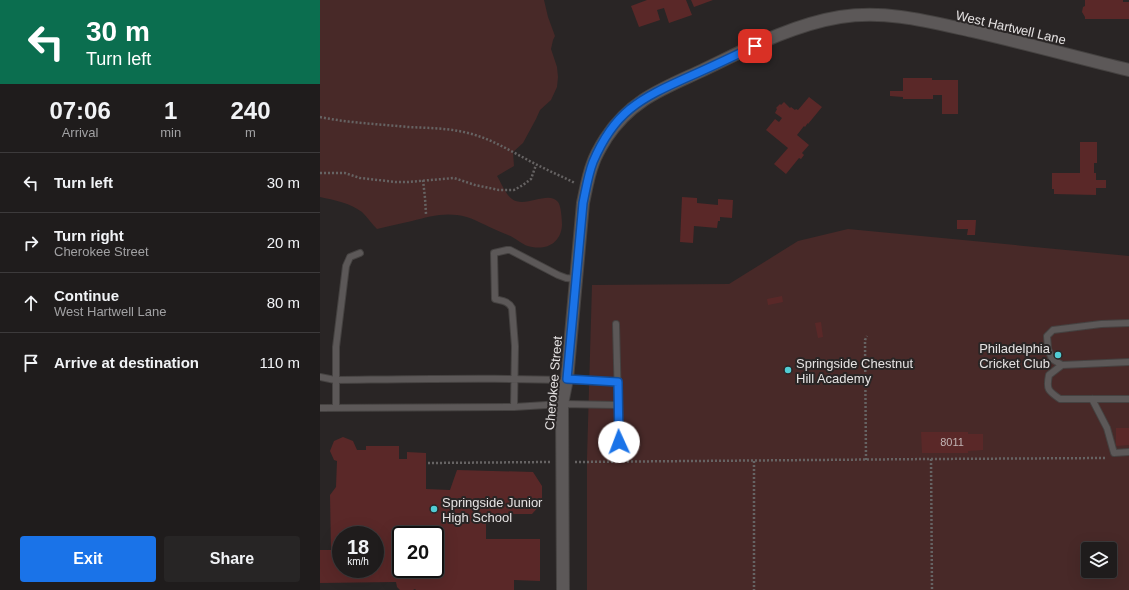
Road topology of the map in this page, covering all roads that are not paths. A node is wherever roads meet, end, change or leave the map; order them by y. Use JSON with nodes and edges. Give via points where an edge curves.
{"nodes":[{"id":1,"x":1129,"y":70,"type":"edge"},
{"id":2,"x":583,"y":203,"type":"joint"},
{"id":3,"x":360,"y":253,"type":"dead end"},
{"id":4,"x":576,"y":279,"type":"junction"},
{"id":5,"x":1129,"y":323,"type":"edge"},
{"id":6,"x":616,"y":324,"type":"dead end"},
{"id":7,"x":1129,"y":362,"type":"edge"},
{"id":8,"x":1062,"y":365,"type":"junction"},
{"id":9,"x":320,"y":377,"type":"edge"},
{"id":10,"x":514,"y":378,"type":"junction"},
{"id":11,"x":567,"y":379,"type":"junction"},
{"id":12,"x":335,"y":380,"type":"junction"},
{"id":13,"x":618,"y":382,"type":"junction"},
{"id":14,"x":1092,"y":399,"type":"junction"},
{"id":15,"x":1129,"y":399,"type":"edge"},
{"id":16,"x":562,"y":404,"type":"junction"},
{"id":17,"x":618,"y":405,"type":"junction"},
{"id":18,"x":514,"y":406,"type":"junction"},
{"id":19,"x":320,"y":408,"type":"edge"},
{"id":20,"x":336,"y":408,"type":"junction"},
{"id":21,"x":619,"y":442,"type":"dead end"},
{"id":22,"x":1129,"y":452,"type":"edge"},
{"id":23,"x":563,"y":590,"type":"edge"}],
"edges":[{"from":1,"to":2,"type":"street","name":"West Hartwell Lane","via":[[1008,39],[899,16],[877,14],[840,17],[789,32],[744,51],[654,93],[630,109],[614,126],[601,146],[589,176]]},
{"from":2,"to":4,"type":"street","name":"Cherokee Street"},
{"from":3,"to":12,"type":"lane","via":[[350,257],[346,266],[336,347]]},
{"from":4,"to":10,"type":"lane","via":[[566,278],[510,250],[494,254],[495,299],[510,304],[512,308]]},
{"from":4,"to":11,"type":"street","name":"Cherokee Street"},
{"from":5,"to":8,"type":"lane","via":[[1053,330],[1047,336],[1048,349],[1052,359]]},
{"from":6,"to":13,"type":"lane"},
{"from":7,"to":8,"type":"lane"},
{"from":8,"to":14,"type":"lane","via":[[1049,375],[1047,386],[1051,393],[1060,399]]},
{"from":9,"to":12,"type":"lane"},
{"from":10,"to":11,"type":"lane"},
{"from":10,"to":12,"type":"lane"},
{"from":10,"to":18,"type":"lane"},
{"from":11,"to":13,"type":"lane"},
{"from":11,"to":16,"type":"street","name":"Cherokee Street"},
{"from":12,"to":20,"type":"lane"},
{"from":13,"to":17,"type":"lane"},
{"from":14,"to":15,"type":"lane"},
{"from":14,"to":22,"type":"lane","via":[[1108,428],[1114,453]]},
{"from":16,"to":17,"type":"lane"},
{"from":16,"to":18,"type":"lane"},
{"from":16,"to":23,"type":"street","name":"Cherokee Street"},
{"from":17,"to":21,"type":"lane"},
{"from":18,"to":20,"type":"lane"},
{"from":19,"to":20,"type":"lane"}]}
